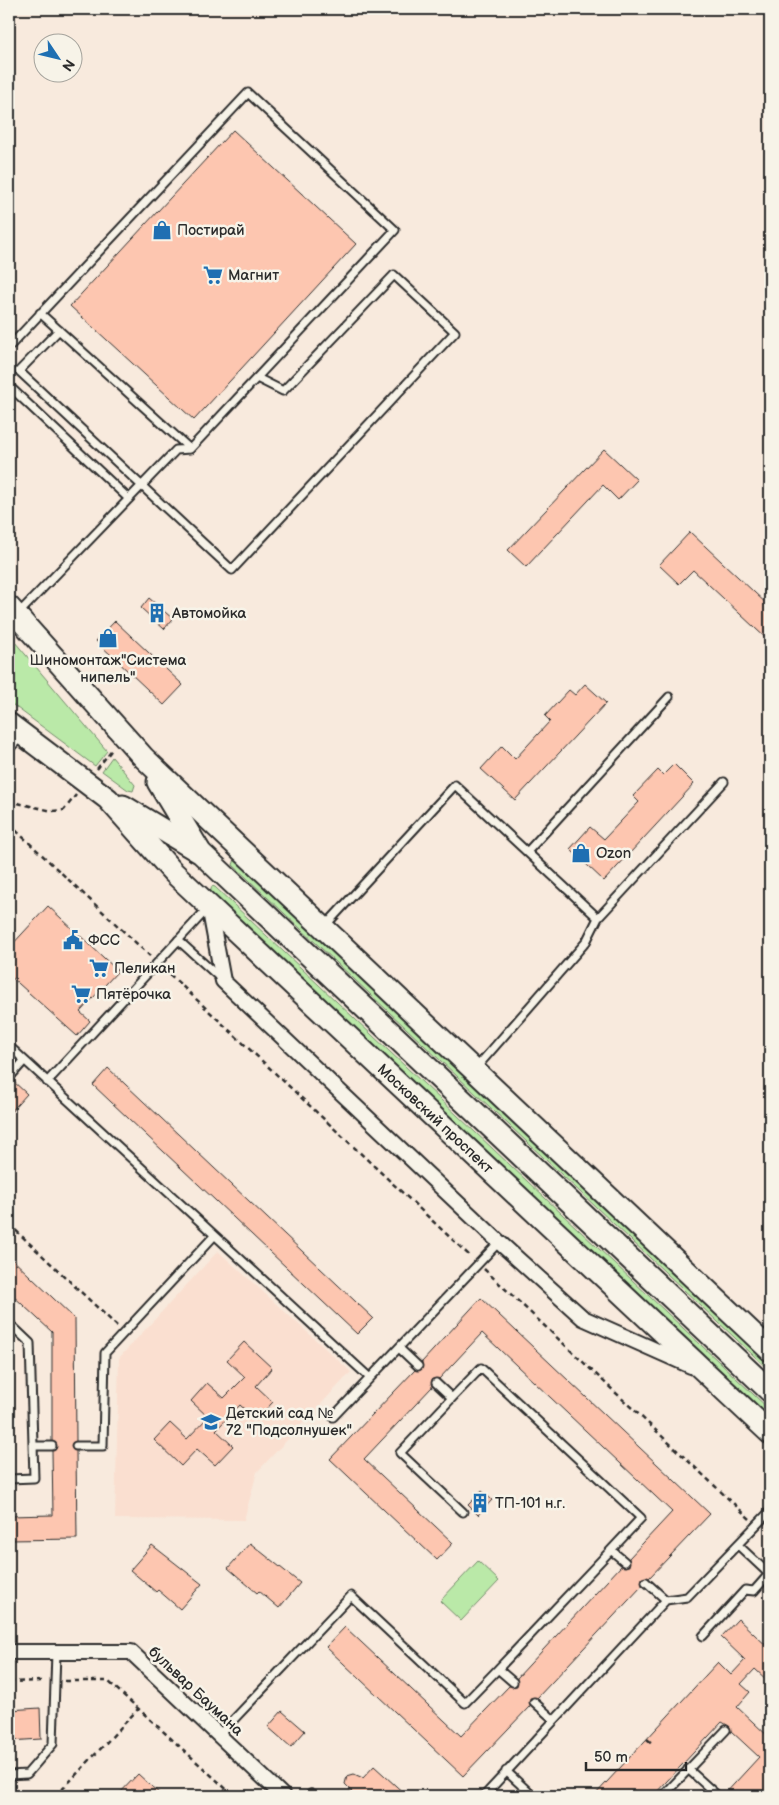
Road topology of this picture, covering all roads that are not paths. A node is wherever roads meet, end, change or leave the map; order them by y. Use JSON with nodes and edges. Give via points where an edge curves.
{"nodes":[{"id":1,"x":40,"y":313,"type":"junction"},
{"id":2,"x":59,"y":330,"type":"junction"},
{"id":3,"x":9,"y":348,"type":"edge"},
{"id":4,"x":257,"y":378,"type":"junction"},
{"id":5,"x":9,"y":386,"type":"edge"},
{"id":6,"x":190,"y":450,"type":"junction"},
{"id":7,"x":142,"y":486,"type":"junction"},
{"id":8,"x":129,"y":499,"type":"junction"},
{"id":9,"x":12,"y":612,"type":"edge"},
{"id":10,"x":669,"y":698,"type":"dead end"},
{"id":11,"x":12,"y":734,"type":"edge"},
{"id":12,"x":147,"y":764,"type":"junction"},
{"id":13,"x":724,"y":782,"type":"dead end"},
{"id":14,"x":115,"y":802,"type":"junction"},
{"id":15,"x":527,"y":852,"type":"junction"},
{"id":16,"x":201,"y":853,"type":"junction"},
{"id":17,"x":209,"y":906,"type":"junction"},
{"id":18,"x":598,"y":918,"type":"junction"},
{"id":19,"x":323,"y":928,"type":"junction"},
{"id":20,"x":178,"y":940,"type":"junction"},
{"id":21,"x":223,"y":981,"type":"junction"},
{"id":22,"x":9,"y":1046,"type":"edge"},
{"id":23,"x":24,"y":1061,"type":"junction"},
{"id":24,"x":474,"y":1070,"type":"junction"},
{"id":25,"x":9,"y":1078,"type":"edge"},
{"id":26,"x":47,"y":1082,"type":"junction"},
{"id":27,"x":214,"y":1236,"type":"junction"},
{"id":28,"x":499,"y":1242,"type":"junction"},
{"id":29,"x":9,"y":1323,"type":"edge"},
{"id":30,"x":398,"y":1348,"type":"junction"},
{"id":31,"x":770,"y":1350,"type":"edge"},
{"id":32,"x":418,"y":1366,"type":"dead end"},
{"id":33,"x":703,"y":1371,"type":"junction"},
{"id":34,"x":370,"y":1378,"type":"junction"},
{"id":35,"x":436,"y":1383,"type":"dead end"},
{"id":36,"x":770,"y":1391,"type":"edge"},
{"id":37,"x":452,"y":1398,"type":"junction"},
{"id":38,"x":333,"y":1417,"type":"dead end"},
{"id":39,"x":770,"y":1433,"type":"edge"},
{"id":40,"x":34,"y":1446,"type":"junction"},
{"id":41,"x":52,"y":1446,"type":"dead end"},
{"id":42,"x":76,"y":1446,"type":"dead end"},
{"id":43,"x":9,"y":1479,"type":"edge"},
{"id":44,"x":770,"y":1511,"type":"edge"},
{"id":45,"x":462,"y":1512,"type":"dead end"},
{"id":46,"x":738,"y":1545,"type":"junction"},
{"id":47,"x":611,"y":1550,"type":"junction"},
{"id":48,"x":625,"y":1562,"type":"dead end"},
{"id":49,"x":646,"y":1582,"type":"dead end"},
{"id":50,"x":666,"y":1600,"type":"junction"},
{"id":51,"x":703,"y":1636,"type":"dead end"},
{"id":52,"x":56,"y":1651,"type":"junction"},
{"id":53,"x":9,"y":1652,"type":"edge"},
{"id":54,"x":498,"y":1669,"type":"junction"},
{"id":55,"x":513,"y":1682,"type":"dead end"},
{"id":56,"x":534,"y":1702,"type":"dead end"},
{"id":57,"x":554,"y":1720,"type":"junction"},
{"id":58,"x":726,"y":1730,"type":"dead end"},
{"id":59,"x":218,"y":1735,"type":"junction"},
{"id":60,"x":688,"y":1769,"type":"junction"},
{"id":61,"x":506,"y":1772,"type":"junction"},
{"id":62,"x":9,"y":1775,"type":"edge"},
{"id":63,"x":283,"y":1796,"type":"edge"},
{"id":64,"x":309,"y":1796,"type":"edge"},
{"id":65,"x":314,"y":1796,"type":"edge"},
{"id":66,"x":484,"y":1796,"type":"edge"},
{"id":67,"x":533,"y":1796,"type":"edge"},
{"id":68,"x":663,"y":1796,"type":"edge"},
{"id":69,"x":718,"y":1796,"type":"edge"}],
"edges":[{"from":1,"to":2,"type":"lane"},
{"from":1,"to":3,"type":"lane"},
{"from":1,"to":4,"type":"lane","via":[[248,94],[395,230]]},
{"from":2,"to":6,"type":"lane"},
{"from":2,"to":7,"type":"lane","via":[[19,371]]},
{"from":4,"to":6,"type":"lane"},
{"from":4,"to":7,"type":"lane","via":[[283,391],[394,275],[455,332],[232,570]]},
{"from":5,"to":8,"type":"lane"},
{"from":6,"to":7,"type":"lane","via":[[176,450]]},
{"from":7,"to":8,"type":"lane"},
{"from":8,"to":9,"type":"lane"},
{"from":9,"to":12,"type":"main road","name":"Московский проспект"},
{"from":10,"to":15,"type":"lane"},
{"from":11,"to":14,"type":"main road","name":"Московский проспект"},
{"from":12,"to":14,"type":"main road","via":[[155,786],[153,799],[145,808]]},
{"from":12,"to":16,"type":"main road","name":"Московский проспект"},
{"from":12,"to":19,"type":"main road","name":"Московский проспект"},
{"from":13,"to":18,"type":"lane"},
{"from":14,"to":16,"type":"main road","name":"Московский проспект"},
{"from":14,"to":17,"type":"main road","name":"Московский проспект","via":[[173,872]]},
{"from":15,"to":18,"type":"lane"},
{"from":15,"to":19,"type":"lane","via":[[455,785]]},
{"from":16,"to":36,"type":"main road","name":"Московский проспект"},
{"from":17,"to":20,"type":"lane"},
{"from":17,"to":21,"type":"street"},
{"from":17,"to":33,"type":"main road","name":"Московский проспект"},
{"from":18,"to":24,"type":"lane","via":[[586,942]]},
{"from":19,"to":24,"type":"main road","name":"Московский проспект"},
{"from":20,"to":21,"type":"lane"},
{"from":20,"to":26,"type":"lane"},
{"from":21,"to":28,"type":"street"},
{"from":22,"to":23,"type":"lane"},
{"from":23,"to":25,"type":"lane"},
{"from":23,"to":26,"type":"lane"},
{"from":24,"to":31,"type":"main road","name":"Московский проспект"},
{"from":26,"to":27,"type":"lane"},
{"from":27,"to":34,"type":"lane"},
{"from":27,"to":42,"type":"lane","via":[[105,1354],[104,1446]]},
{"from":28,"to":30,"type":"lane"},
{"from":28,"to":33,"type":"street","via":[[583,1318]]},
{"from":29,"to":40,"type":"lane","via":[[30,1343]]},
{"from":30,"to":32,"type":"lane"},
{"from":30,"to":34,"type":"lane"},
{"from":33,"to":39,"type":"main road","name":"Московский проспект"},
{"from":34,"to":38,"type":"lane"},
{"from":35,"to":37,"type":"lane"},
{"from":37,"to":45,"type":"lane","via":[[400,1453]]},
{"from":37,"to":47,"type":"lane","via":[[481,1368],[641,1518]]},
{"from":40,"to":41,"type":"lane"},
{"from":40,"to":43,"type":"lane","via":[[34,1478]]},
{"from":44,"to":46,"type":"lane"},
{"from":46,"to":50,"type":"lane","via":[[687,1597]]},
{"from":46,"to":51,"type":"lane","via":[[769,1574],[754,1591],[745,1590]]},
{"from":47,"to":48,"type":"lane"},
{"from":47,"to":54,"type":"lane"},
{"from":49,"to":50,"type":"lane"},
{"from":50,"to":57,"type":"lane"},
{"from":52,"to":53,"type":"street","name":"бульвар Баумана"},
{"from":52,"to":59,"type":"street","name":"бульвар Баумана","via":[[131,1652]]},
{"from":52,"to":62,"type":"lane","via":[[53,1744],[27,1774]]},
{"from":54,"to":55,"type":"lane"},
{"from":54,"to":59,"type":"lane","via":[[465,1703],[351,1596]]},
{"from":56,"to":57,"type":"lane"},
{"from":57,"to":61,"type":"lane"},
{"from":58,"to":60,"type":"lane"},
{"from":59,"to":63,"type":"street","name":"бульвар Баумана"},
{"from":60,"to":68,"type":"lane"},
{"from":60,"to":69,"type":"lane"},
{"from":61,"to":66,"type":"lane"},
{"from":61,"to":67,"type":"lane"},
{"from":64,"to":65,"type":"lane"}]}
